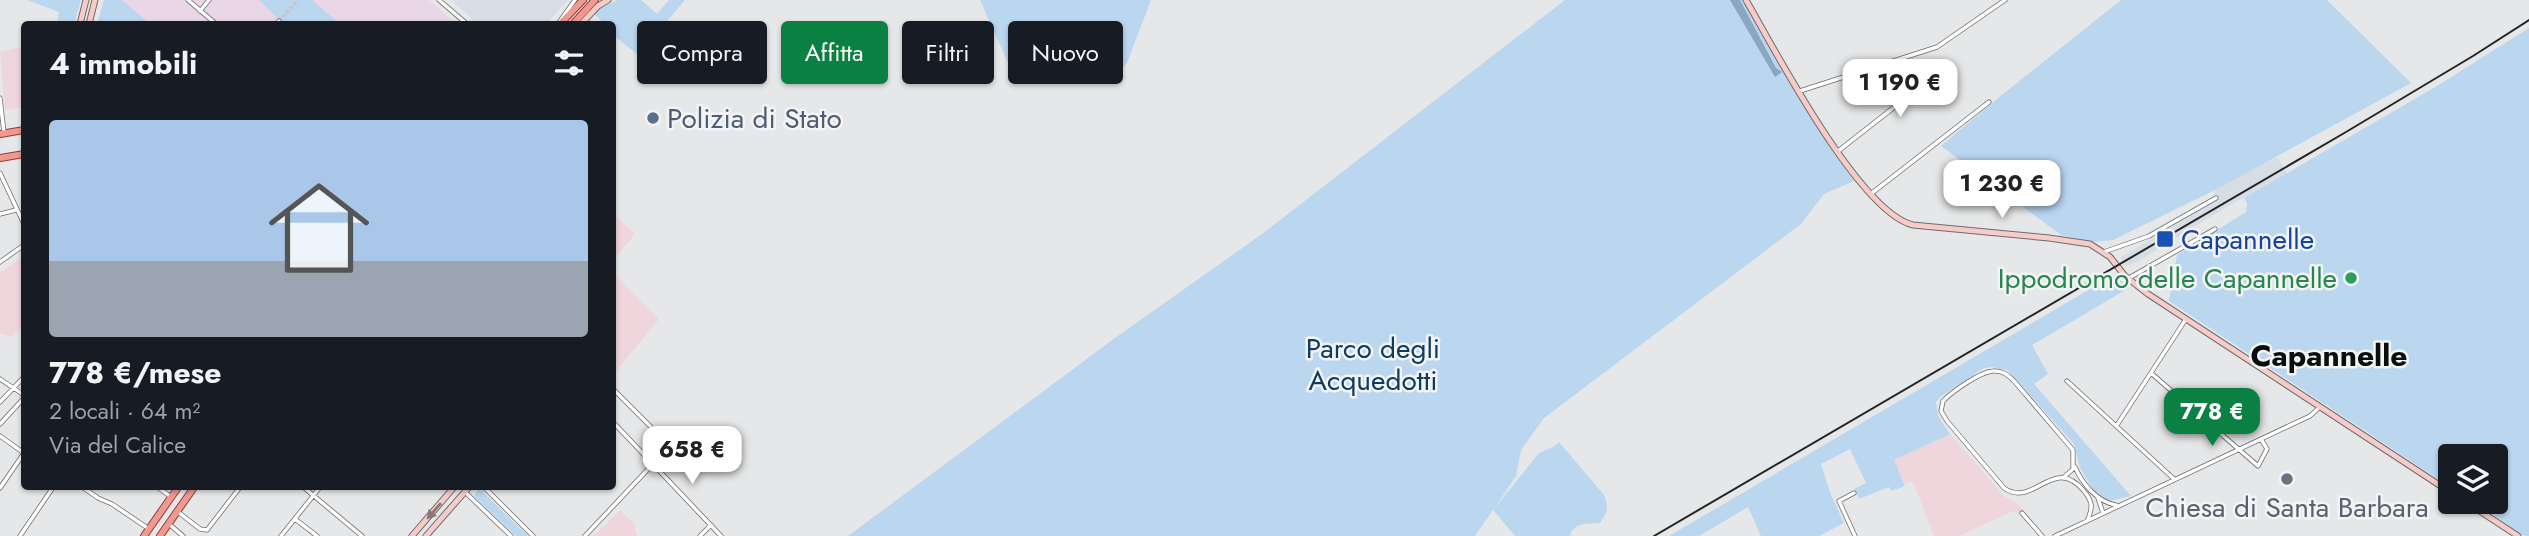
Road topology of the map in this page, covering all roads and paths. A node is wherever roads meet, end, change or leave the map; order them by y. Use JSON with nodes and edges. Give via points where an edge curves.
{"nodes":[{"id":1,"x":86,"y":0,"type":"edge"},
{"id":2,"x":95,"y":0,"type":"edge"},
{"id":3,"x":188,"y":0,"type":"edge"},
{"id":4,"x":209,"y":0,"type":"edge"},
{"id":5,"x":439,"y":0,"type":"edge"},
{"id":6,"x":575,"y":0,"type":"edge"},
{"id":7,"x":583,"y":0,"type":"edge"},
{"id":8,"x":595,"y":0,"type":"edge"},
{"id":9,"x":608,"y":0,"type":"edge"},
{"id":10,"x":1746,"y":0,"type":"edge"},
{"id":11,"x":2006,"y":0,"type":"edge"},
{"id":12,"x":200,"y":11,"type":"junction"},
{"id":13,"x":81,"y":21,"type":"edge"},
{"id":14,"x":90,"y":21,"type":"edge"},
{"id":15,"x":212,"y":21,"type":"edge"},
{"id":16,"x":464,"y":21,"type":"edge"},
{"id":17,"x":561,"y":21,"type":"edge"},
{"id":18,"x":562,"y":21,"type":"edge"},
{"id":19,"x":576,"y":21,"type":"edge"},
{"id":20,"x":584,"y":21,"type":"edge"},
{"id":21,"x":1948,"y":65,"type":"dead end"},
{"id":22,"x":1800,"y":91,"type":"junction"},
{"id":23,"x":0,"y":98,"type":"edge"},
{"id":24,"x":1989,"y":102,"type":"dead end"},
{"id":25,"x":21,"y":130,"type":"edge"},
{"id":26,"x":2,"y":133,"type":"edge"},
{"id":27,"x":1837,"y":152,"type":"junction"},
{"id":28,"x":21,"y":154,"type":"edge"},
{"id":29,"x":0,"y":158,"type":"edge"},
{"id":30,"x":0,"y":173,"type":"edge"},
{"id":31,"x":1870,"y":193,"type":"junction"},
{"id":32,"x":2216,"y":198,"type":"dead end"},
{"id":33,"x":16,"y":210,"type":"junction"},
{"id":34,"x":0,"y":214,"type":"edge"},
{"id":35,"x":21,"y":219,"type":"edge"},
{"id":36,"x":2215,"y":229,"type":"dead end"},
{"id":37,"x":21,"y":247,"type":"edge"},
{"id":38,"x":2104,"y":252,"type":"junction"},
{"id":39,"x":0,"y":262,"type":"edge"},
{"id":40,"x":2128,"y":279,"type":"junction"},
{"id":41,"x":2186,"y":319,"type":"junction"},
{"id":42,"x":2151,"y":373,"type":"junction"},
{"id":43,"x":0,"y":379,"type":"edge"},
{"id":44,"x":21,"y":380,"type":"edge"},
{"id":45,"x":2067,"y":382,"type":"dead end"},
{"id":46,"x":14,"y":388,"type":"junction"},
{"id":47,"x":616,"y":392,"type":"edge"},
{"id":48,"x":21,"y":394,"type":"edge"},
{"id":49,"x":21,"y":400,"type":"edge"},
{"id":50,"x":0,"y":402,"type":"edge"},
{"id":51,"x":2320,"y":407,"type":"junction"},
{"id":52,"x":0,"y":424,"type":"edge"},
{"id":53,"x":616,"y":425,"type":"edge"},
{"id":54,"x":2117,"y":425,"type":"junction"},
{"id":55,"x":0,"y":436,"type":"edge"},
{"id":56,"x":2261,"y":439,"type":"junction"},
{"id":57,"x":2238,"y":450,"type":"junction"},
{"id":58,"x":21,"y":451,"type":"edge"},
{"id":59,"x":21,"y":457,"type":"edge"},
{"id":60,"x":655,"y":464,"type":"junction"},
{"id":61,"x":2074,"y":464,"type":"junction"},
{"id":62,"x":2064,"y":477,"type":"junction"},
{"id":63,"x":2174,"y":478,"type":"junction"},
{"id":64,"x":2438,"y":484,"type":"edge"},
{"id":65,"x":0,"y":488,"type":"edge"},
{"id":66,"x":51,"y":490,"type":"edge"},
{"id":67,"x":87,"y":490,"type":"edge"},
{"id":68,"x":161,"y":490,"type":"edge"},
{"id":69,"x":176,"y":490,"type":"edge"},
{"id":70,"x":192,"y":490,"type":"edge"},
{"id":71,"x":238,"y":490,"type":"edge"},
{"id":72,"x":306,"y":490,"type":"edge"},
{"id":73,"x":318,"y":490,"type":"edge"},
{"id":74,"x":453,"y":490,"type":"edge"},
{"id":75,"x":462,"y":490,"type":"edge"},
{"id":76,"x":486,"y":490,"type":"edge"},
{"id":77,"x":465,"y":492,"type":"junction"},
{"id":78,"x":1854,"y":493,"type":"dead end"},
{"id":79,"x":313,"y":496,"type":"junction"},
{"id":80,"x":171,"y":497,"type":"junction"},
{"id":81,"x":2098,"y":497,"type":"junction"},
{"id":82,"x":2092,"y":504,"type":"junction"},
{"id":83,"x":2118,"y":506,"type":"junction"},
{"id":84,"x":178,"y":512,"type":"junction"},
{"id":85,"x":2022,"y":513,"type":"dead end"},
{"id":86,"x":2101,"y":514,"type":"junction"},
{"id":87,"x":2483,"y":514,"type":"edge"},
{"id":88,"x":295,"y":519,"type":"junction"},
{"id":89,"x":2087,"y":521,"type":"junction"},
{"id":90,"x":169,"y":524,"type":"junction"},
{"id":91,"x":711,"y":525,"type":"junction"},
{"id":92,"x":2499,"y":525,"type":"junction"},
{"id":93,"x":149,"y":529,"type":"junction"},
{"id":94,"x":20,"y":536,"type":"edge"},
{"id":95,"x":144,"y":536,"type":"edge"},
{"id":96,"x":160,"y":536,"type":"edge"},
{"id":97,"x":183,"y":536,"type":"edge"},
{"id":98,"x":281,"y":536,"type":"edge"},
{"id":99,"x":317,"y":536,"type":"edge"},
{"id":100,"x":362,"y":536,"type":"edge"},
{"id":101,"x":412,"y":536,"type":"edge"},
{"id":102,"x":426,"y":536,"type":"edge"},
{"id":103,"x":511,"y":536,"type":"edge"},
{"id":104,"x":533,"y":536,"type":"edge"},
{"id":105,"x":585,"y":536,"type":"edge"},
{"id":106,"x":700,"y":536,"type":"edge"},
{"id":107,"x":721,"y":536,"type":"edge"},
{"id":108,"x":1855,"y":536,"type":"edge"},
{"id":109,"x":2042,"y":536,"type":"edge"},
{"id":110,"x":2055,"y":536,"type":"edge"},
{"id":111,"x":2506,"y":536,"type":"edge"},
{"id":112,"x":2518,"y":536,"type":"edge"}],
"edges":[{"from":1,"to":13,"type":"street"},
{"from":2,"to":14,"type":"street"},
{"from":3,"to":12,"type":"street"},
{"from":4,"to":12,"type":"street"},
{"from":5,"to":16,"type":"street"},
{"from":6,"to":17,"type":"street"},
{"from":7,"to":18,"type":"main road"},
{"from":8,"to":19,"type":"main road"},
{"from":9,"to":20,"type":"street"},
{"from":10,"to":22,"type":"street"},
{"from":11,"to":22,"type":"street","via":[[1933,48]]},
{"from":12,"to":15,"type":"street"},
{"from":21,"to":27,"type":"street"},
{"from":22,"to":27,"type":"street"},
{"from":23,"to":26,"type":"street"},
{"from":24,"to":31,"type":"street"},
{"from":25,"to":26,"type":"main road"},
{"from":27,"to":31,"type":"street"},
{"from":28,"to":29,"type":"main road"},
{"from":30,"to":33,"type":"street"},
{"from":31,"to":38,"type":"street","via":[[1910,224],[2076,242]]},
{"from":32,"to":38,"type":"street","via":[[2149,236]]},
{"from":33,"to":34,"type":"street"},
{"from":33,"to":35,"type":"street"},
{"from":36,"to":40,"type":"street"},
{"from":37,"to":39,"type":"street"},
{"from":38,"to":40,"type":"street"},
{"from":40,"to":41,"type":"street"},
{"from":41,"to":42,"type":"street"},
{"from":41,"to":51,"type":"street"},
{"from":42,"to":54,"type":"street"},
{"from":42,"to":57,"type":"street"},
{"from":43,"to":46,"type":"street"},
{"from":44,"to":46,"type":"street"},
{"from":45,"to":54,"type":"street"},
{"from":46,"to":48,"type":"street"},
{"from":46,"to":50,"type":"street"},
{"from":47,"to":60,"type":"street","via":[[667,443],[667,451]]},
{"from":49,"to":52,"type":"street"},
{"from":51,"to":56,"type":"street"},
{"from":51,"to":64,"type":"street"},
{"from":53,"to":60,"type":"street"},
{"from":54,"to":63,"type":"street"},
{"from":55,"to":58,"type":"street"},
{"from":56,"to":57,"type":"street"},
{"from":56,"to":57,"type":"street","via":[[2267,449],[2258,466]]},
{"from":57,"to":63,"type":"street"},
{"from":59,"to":65,"type":"street"},
{"from":60,"to":91,"type":"street"},
{"from":60,"to":105,"type":"street"},
{"from":61,"to":62,"type":"street"},
{"from":61,"to":62,"type":"street","via":[[2068,443],[2003,372],[1983,374],[1943,401],[1941,411],[1948,424],[2006,490],[2025,492]]},
{"from":61,"to":81,"type":"street"},
{"from":62,"to":82,"type":"street","via":[[2076,481]]},
{"from":63,"to":83,"type":"street"},
{"from":66,"to":94,"type":"street"},
{"from":67,"to":93,"type":"street"},
{"from":68,"to":80,"type":"street"},
{"from":69,"to":80,"type":"main road"},
{"from":70,"to":84,"type":"main road"},
{"from":71,"to":84,"type":"street","via":[[210,527],[202,530]]},
{"from":72,"to":79,"type":"street"},
{"from":73,"to":79,"type":"street"},
{"from":74,"to":101,"type":"street","one_way":true},
{"from":75,"to":77,"type":"street"},
{"from":76,"to":104,"type":"street"},
{"from":77,"to":102,"type":"street"},
{"from":77,"to":103,"type":"street"},
{"from":78,"to":108,"type":"street","via":[[1839,501]]},
{"from":79,"to":88,"type":"street"},
{"from":79,"to":100,"type":"street"},
{"from":80,"to":93,"type":"main road"},
{"from":81,"to":83,"type":"street"},
{"from":81,"to":86,"type":"street"},
{"from":82,"to":86,"type":"street"},
{"from":82,"to":89,"type":"street"},
{"from":83,"to":86,"type":"street"},
{"from":84,"to":90,"type":"main road"},
{"from":85,"to":109,"type":"street"},
{"from":86,"to":89,"type":"street"},
{"from":87,"to":92,"type":"street"},
{"from":88,"to":98,"type":"street"},
{"from":88,"to":99,"type":"street"},
{"from":89,"to":110,"type":"street"},
{"from":90,"to":96,"type":"main road"},
{"from":90,"to":97,"type":"street"},
{"from":91,"to":106,"type":"street"},
{"from":91,"to":107,"type":"street"},
{"from":92,"to":111,"type":"street"},
{"from":92,"to":112,"type":"street"},
{"from":93,"to":95,"type":"main road"}]}
